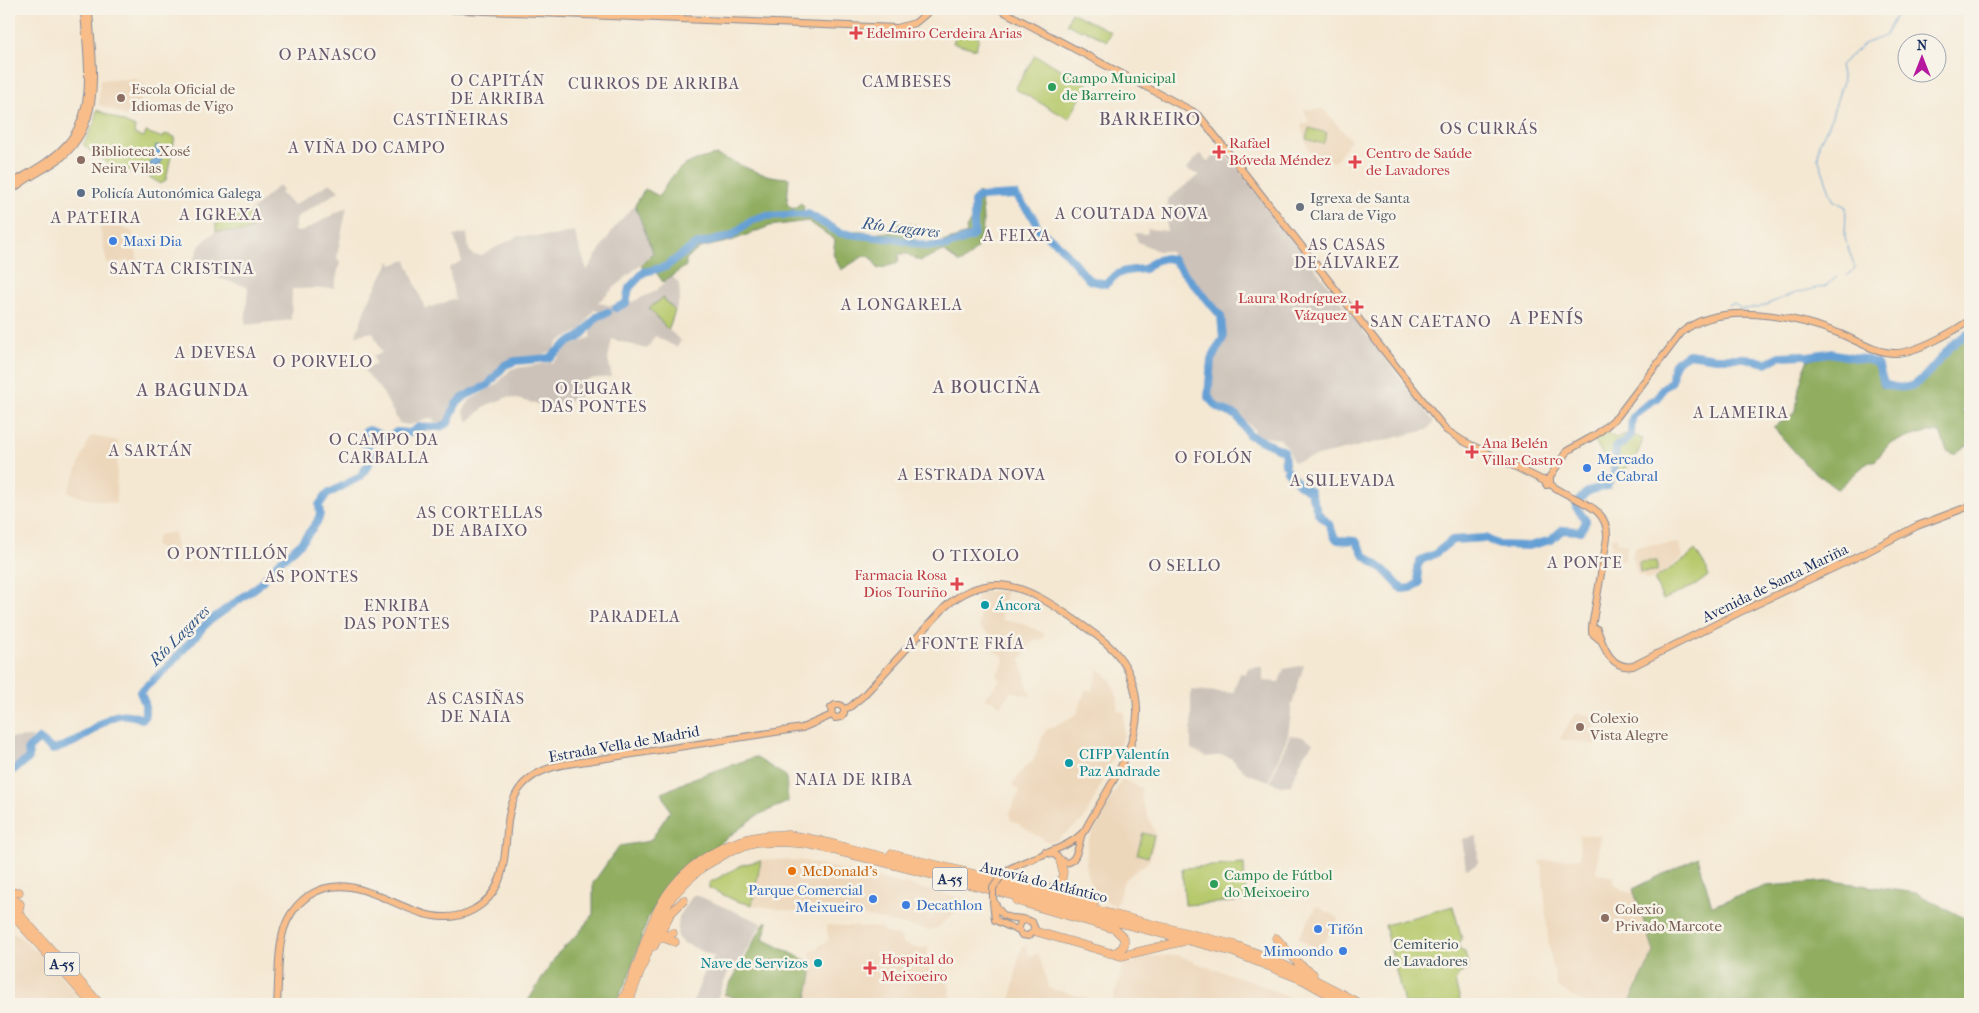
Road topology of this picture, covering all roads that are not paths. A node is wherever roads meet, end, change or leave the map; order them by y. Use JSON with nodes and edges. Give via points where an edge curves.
{"nodes":[{"id":1,"x":84,"y":9,"type":"edge"},
{"id":2,"x":89,"y":9,"type":"edge"},
{"id":3,"x":439,"y":9,"type":"edge"},
{"id":4,"x":932,"y":9,"type":"edge"},
{"id":5,"x":999,"y":9,"type":"edge"},
{"id":6,"x":9,"y":185,"type":"edge"},
{"id":7,"x":9,"y":193,"type":"edge"},
{"id":8,"x":1970,"y":320,"type":"edge"},
{"id":9,"x":1548,"y":481,"type":"junction"},
{"id":10,"x":1970,"y":506,"type":"edge"},
{"id":11,"x":1082,"y":833,"type":"junction"},
{"id":12,"x":1064,"y":845,"type":"junction"},
{"id":13,"x":860,"y":851,"type":"junction"},
{"id":14,"x":1044,"y":852,"type":"junction"},
{"id":15,"x":1076,"y":852,"type":"junction"},
{"id":16,"x":1059,"y":859,"type":"junction"},
{"id":17,"x":883,"y":862,"type":"junction"},
{"id":18,"x":1028,"y":887,"type":"junction"},
{"id":19,"x":9,"y":894,"type":"edge"},
{"id":20,"x":993,"y":899,"type":"junction"},
{"id":21,"x":684,"y":900,"type":"dead end"},
{"id":22,"x":1094,"y":903,"type":"dead end"},
{"id":23,"x":14,"y":909,"type":"edge"},
{"id":24,"x":993,"y":909,"type":"junction"},
{"id":25,"x":9,"y":911,"type":"edge"},
{"id":26,"x":1013,"y":919,"type":"junction"},
{"id":27,"x":1025,"y":920,"type":"junction"},
{"id":28,"x":1019,"y":931,"type":"junction"},
{"id":29,"x":1034,"y":931,"type":"junction"},
{"id":30,"x":673,"y":933,"type":"dead end"},
{"id":31,"x":1276,"y":938,"type":"dead end"},
{"id":32,"x":661,"y":939,"type":"junction"},
{"id":33,"x":674,"y":942,"type":"dead end"},
{"id":34,"x":1205,"y":944,"type":"junction"},
{"id":35,"x":1109,"y":953,"type":"junction"},
{"id":36,"x":1327,"y":984,"type":"junction"},
{"id":37,"x":92,"y":1004,"type":"edge"},
{"id":38,"x":100,"y":1004,"type":"edge"},
{"id":39,"x":277,"y":1004,"type":"edge"},
{"id":40,"x":620,"y":1004,"type":"edge"},
{"id":41,"x":628,"y":1004,"type":"edge"},
{"id":42,"x":633,"y":1004,"type":"edge"},
{"id":43,"x":1346,"y":1004,"type":"edge"},
{"id":44,"x":1360,"y":1004,"type":"edge"}],
"edges":[{"from":1,"to":6,"type":"main road","via":[[88,88],[80,123],[59,152]]},
{"from":2,"to":7,"type":"main road","via":[[94,90],[88,119],[77,141],[63,156]]},
{"from":3,"to":4,"type":"main road","via":[[897,28],[914,23]]},
{"from":5,"to":9,"type":"main road","via":[[1198,115],[1446,430]]},
{"from":8,"to":9,"type":"main road","via":[[1919,347],[1897,353],[1880,351],[1811,324],[1789,319],[1720,315],[1694,323],[1674,341],[1611,423],[1567,451]]},
{"from":9,"to":10,"type":"main road","name":"Avenida de Santa Mariña","via":[[1599,513],[1608,530],[1592,630],[1597,628],[1600,640],[1612,659],[1621,665],[1633,666],[1917,526]]},
{"from":11,"to":12,"type":"main road","name":"Estrada Vella de Madrid"},
{"from":11,"to":15,"type":"main road","name":"Estrada Vella de Madrid"},
{"from":11,"to":39,"type":"main road","name":"Estrada Vella de Madrid","via":[[1132,742],[1137,716],[1134,690],[1126,665],[1115,649],[1039,596],[1021,588],[995,586],[975,589],[957,598],[926,625],[863,696],[844,709],[841,718],[832,715],[802,728],[562,765],[529,779],[512,801],[508,814],[500,880],[490,896],[472,911],[452,917],[432,916],[363,889],[347,886],[320,890],[290,914],[283,934]]},
{"from":12,"to":14,"type":"main road","name":"Estrada Vella de Madrid"},
{"from":12,"to":15,"type":"main road","via":[[1072,846]]},
{"from":12,"to":16,"type":"main road","via":[[1058,852]]},
{"from":13,"to":18,"type":"highway","via":[[926,861]]},
{"from":13,"to":36,"type":"highway","name":"Autovía do Atlántico","number":"A-55","via":[[1235,945]]},
{"from":13,"to":40,"type":"highway","name":"Autovía do Atlántico","number":"A-55","via":[[813,839],[775,836],[730,845],[700,861],[679,878],[657,911],[628,992]]},
{"from":14,"to":16,"type":"main road"},
{"from":14,"to":20,"type":"main road","name":"Estrada Vella de Madrid","bridge":true,"via":[[1004,872],[993,888]]},
{"from":15,"to":16,"type":"main road","via":[[1070,862]]},
{"from":16,"to":18,"type":"highway","via":[[1064,876],[1059,885],[1048,889]]},
{"from":17,"to":34,"type":"highway","name":"Autovía do Atlántico","number":"A-55"},
{"from":17,"to":35,"type":"highway","via":[[916,875],[1010,898],[1114,929],[1124,938],[1124,946]]},
{"from":17,"to":41,"type":"highway","name":"Autovía do Atlántico","number":"A-55","via":[[808,844],[782,842],[745,846],[716,858],[685,883],[667,906]]},
{"from":18,"to":22,"type":"highway"},
{"from":19,"to":23,"type":"highway"},
{"from":20,"to":24,"type":"main road","name":"Estrada Vella de Madrid"},
{"from":20,"to":26,"type":"main road","via":[[1005,916]]},
{"from":21,"to":32,"type":"highway","via":[[670,914]]},
{"from":23,"to":25,"type":"highway"},
{"from":23,"to":37,"type":"highway","number":"A-55","via":[[29,934]]},
{"from":23,"to":38,"type":"highway","number":"A-55"},
{"from":24,"to":26,"type":"main road","via":[[1002,918]]},
{"from":24,"to":28,"type":"main road","via":[[995,920]]},
{"from":26,"to":27,"type":"main road"},
{"from":27,"to":28,"type":"main road","via":[[1019,924]]},
{"from":27,"to":29,"type":"main road","via":[[1032,922]]},
{"from":28,"to":29,"type":"main road","via":[[1027,936]]},
{"from":29,"to":35,"type":"highway"},
{"from":30,"to":32,"type":"highway"},
{"from":31,"to":36,"type":"highway","via":[[1298,964]]},
{"from":32,"to":33,"type":"highway"},
{"from":32,"to":42,"type":"highway"},
{"from":34,"to":35,"type":"highway","via":[[1184,941],[1126,956]]},
{"from":34,"to":43,"type":"highway","name":"Autovía do Atlántico","number":"A-55","via":[[1266,963]]},
{"from":36,"to":44,"type":"highway","name":"Autovía do Atlántico","number":"A-55"}]}
